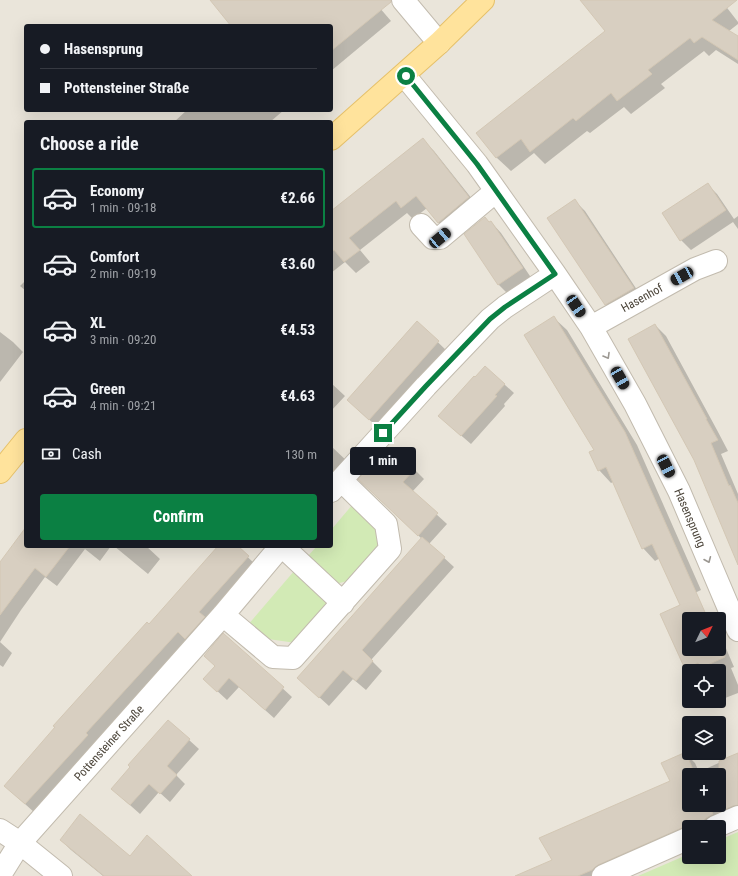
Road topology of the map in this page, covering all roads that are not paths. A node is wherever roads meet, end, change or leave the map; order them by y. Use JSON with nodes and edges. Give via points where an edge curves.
{"nodes":[{"id":1,"x":403,"y":0,"type":"edge"},
{"id":2,"x":483,"y":0,"type":"edge"},
{"id":3,"x":440,"y":43,"type":"junction"},
{"id":4,"x":404,"y":74,"type":"junction"},
{"id":5,"x":333,"y":137,"type":"edge"},
{"id":6,"x":496,"y":191,"type":"junction"},
{"id":7,"x":421,"y":225,"type":"dead end"},
{"id":8,"x":716,"y":261,"type":"dead end"},
{"id":9,"x":555,"y":274,"type":"junction"},
{"id":10,"x":591,"y":327,"type":"junction"},
{"id":11,"x":24,"y":442,"type":"edge"},
{"id":12,"x":0,"y":472,"type":"edge"},
{"id":13,"x":336,"y":485,"type":"edge"},
{"id":14,"x":280,"y":548,"type":"edge"},
{"id":15,"x":284,"y":548,"type":"edge"},
{"id":16,"x":343,"y":603,"type":"junction"},
{"id":17,"x":223,"y":615,"type":"junction"},
{"id":18,"x":737,"y":623,"type":"edge"},
{"id":19,"x":738,"y":817,"type":"edge"},
{"id":20,"x":726,"y":822,"type":"edge"},
{"id":21,"x":0,"y":830,"type":"edge"},
{"id":22,"x":682,"y":841,"type":"edge"},
{"id":23,"x":20,"y":843,"type":"junction"},
{"id":24,"x":0,"y":875,"type":"edge"},
{"id":25,"x":61,"y":876,"type":"edge"},
{"id":26,"x":603,"y":876,"type":"edge"}],
"edges":[{"from":1,"to":3,"type":"street"},
{"from":2,"to":3,"type":"main road"},
{"from":3,"to":4,"type":"main road"},
{"from":4,"to":5,"type":"main road"},
{"from":4,"to":6,"type":"street","name":"Hasensprung"},
{"from":6,"to":7,"type":"street","via":[[440,238],[433,238]]},
{"from":6,"to":9,"type":"street","name":"Hasensprung"},
{"from":8,"to":10,"type":"street","name":"Hasenhof","via":[[696,269]]},
{"from":9,"to":10,"type":"street","name":"Hasensprung"},
{"from":9,"to":13,"type":"street","via":[[490,319]]},
{"from":10,"to":18,"type":"street","name":"Hasensprung","one_way":true,"via":[[635,404],[679,491]]},
{"from":11,"to":12,"type":"main road"},
{"from":13,"to":16,"type":"street","via":[[386,524],[390,549]]},
{"from":14,"to":17,"type":"street","name":"Pottensteiner Straße"},
{"from":15,"to":16,"type":"street","name":"Pottensteiner Straße"},
{"from":16,"to":17,"type":"street","via":[[293,658],[273,657]]},
{"from":17,"to":23,"type":"street","name":"Pottensteiner Straße"},
{"from":19,"to":20,"type":"street"},
{"from":21,"to":23,"type":"street"},
{"from":22,"to":26,"type":"street"},
{"from":23,"to":24,"type":"street","name":"Pottensteiner Straße"},
{"from":23,"to":25,"type":"street"}]}
